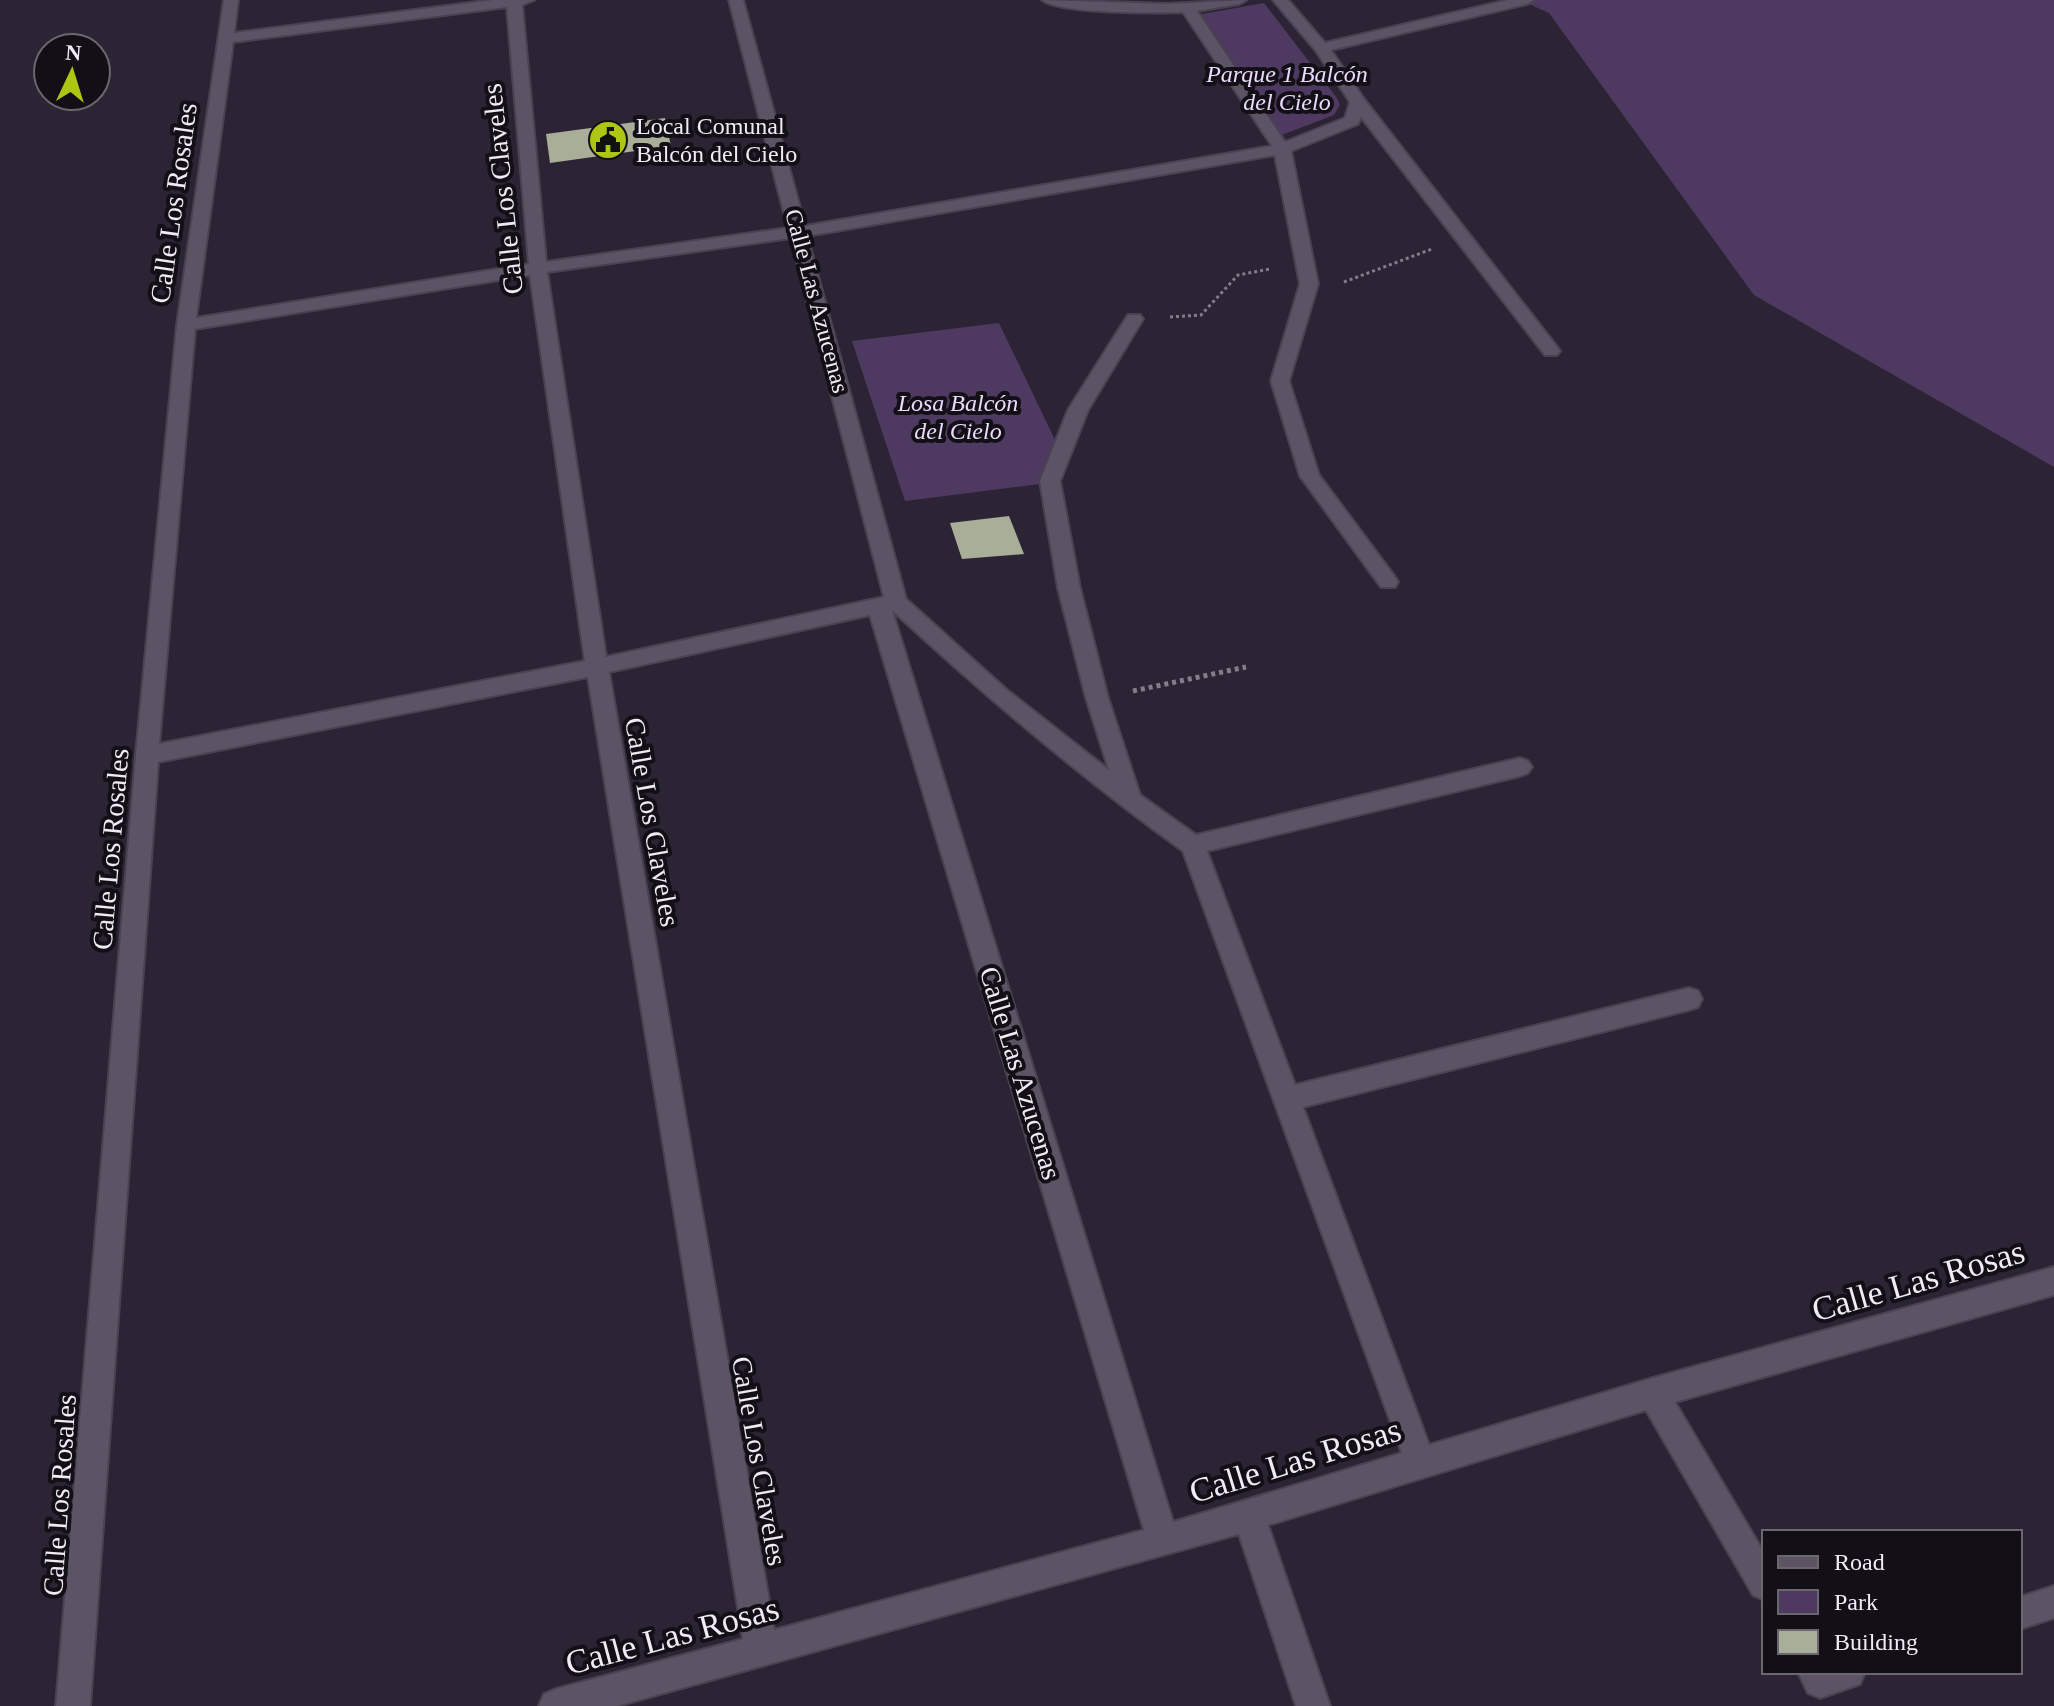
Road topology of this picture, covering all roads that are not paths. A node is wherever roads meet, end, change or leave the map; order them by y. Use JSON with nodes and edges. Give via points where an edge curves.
{"nodes":[{"id":1,"x":231,"y":0,"type":"edge"},
{"id":2,"x":736,"y":0,"type":"edge"},
{"id":3,"x":1049,"y":0,"type":"edge"},
{"id":4,"x":1239,"y":0,"type":"edge"},
{"id":5,"x":1280,"y":0,"type":"edge"},
{"id":6,"x":1527,"y":0,"type":"edge"},
{"id":7,"x":519,"y":1,"type":"edge"},
{"id":8,"x":1188,"y":8,"type":"junction"},
{"id":9,"x":227,"y":38,"type":"junction"},
{"id":10,"x":1322,"y":48,"type":"junction"},
{"id":11,"x":1358,"y":102,"type":"junction"},
{"id":12,"x":1282,"y":149,"type":"junction"},
{"id":13,"x":799,"y":232,"type":"junction"},
{"id":14,"x":538,"y":268,"type":"junction"},
{"id":15,"x":1134,"y":319,"type":"road end"},
{"id":16,"x":186,"y":325,"type":"junction"},
{"id":17,"x":1551,"y":351,"type":"dead end"},
{"id":18,"x":1388,"y":582,"type":"dead end"},
{"id":19,"x":887,"y":604,"type":"junction"},
{"id":20,"x":597,"y":667,"type":"junction"},
{"id":21,"x":147,"y":755,"type":"junction"},
{"id":22,"x":1520,"y":767,"type":"dead end"},
{"id":23,"x":1130,"y":800,"type":"junction"},
{"id":24,"x":1193,"y":845,"type":"junction"},
{"id":25,"x":1689,"y":999,"type":"dead end"},
{"id":26,"x":1286,"y":1099,"type":"junction"},
{"id":27,"x":2054,"y":1281,"type":"edge"},
{"id":28,"x":1653,"y":1393,"type":"junction"},
{"id":29,"x":1420,"y":1461,"type":"junction"},
{"id":30,"x":1249,"y":1515,"type":"junction"},
{"id":31,"x":1163,"y":1541,"type":"junction"},
{"id":32,"x":1762,"y":1581,"type":"edge"},
{"id":33,"x":2054,"y":1602,"type":"edge"},
{"id":34,"x":2022,"y":1612,"type":"edge"},
{"id":35,"x":761,"y":1650,"type":"junction"},
{"id":36,"x":1816,"y":1674,"type":"edge"},
{"id":37,"x":1842,"y":1674,"type":"edge"},
{"id":38,"x":73,"y":1706,"type":"edge"},
{"id":39,"x":556,"y":1706,"type":"edge"},
{"id":40,"x":1313,"y":1706,"type":"edge"}],
"edges":[{"from":1,"to":9,"type":"street","name":"Calle Los Rosales"},
{"from":2,"to":13,"type":"street","name":"Calle Las Azucenas"},
{"from":3,"to":8,"type":"street"},
{"from":4,"to":8,"type":"street"},
{"from":5,"to":10,"type":"street"},
{"from":6,"to":10,"type":"street"},
{"from":7,"to":9,"type":"street"},
{"from":7,"to":14,"type":"street","name":"Calle Los Claveles"},
{"from":8,"to":12,"type":"street"},
{"from":9,"to":16,"type":"street","name":"Calle Los Rosales"},
{"from":10,"to":11,"type":"street"},
{"from":11,"to":12,"type":"street","via":[[1352,121]]},
{"from":11,"to":17,"type":"street"},
{"from":12,"to":13,"type":"street"},
{"from":12,"to":18,"type":"street","via":[[1309,284],[1280,381],[1310,476]]},
{"from":13,"to":14,"type":"street"},
{"from":13,"to":19,"type":"street","name":"Calle Las Azucenas"},
{"from":14,"to":16,"type":"street"},
{"from":14,"to":20,"type":"street","name":"Calle Los Claveles"},
{"from":15,"to":23,"type":"street","via":[[1078,410],[1050,481],[1069,588]]},
{"from":16,"to":21,"type":"street","name":"Calle Los Rosales"},
{"from":19,"to":20,"type":"street"},
{"from":19,"to":23,"type":"street"},
{"from":19,"to":31,"type":"street","name":"Calle Las Azucenas"},
{"from":20,"to":21,"type":"street"},
{"from":20,"to":35,"type":"street","name":"Calle Los Claveles"},
{"from":21,"to":38,"type":"street","name":"Calle Los Rosales"},
{"from":22,"to":24,"type":"street"},
{"from":23,"to":24,"type":"street"},
{"from":24,"to":26,"type":"street"},
{"from":25,"to":26,"type":"street"},
{"from":26,"to":29,"type":"street"},
{"from":27,"to":28,"type":"street","name":"Calle Las Rosas"},
{"from":28,"to":29,"type":"street","name":"Calle Las Rosas"},
{"from":28,"to":32,"type":"street"},
{"from":29,"to":30,"type":"street","name":"Calle Las Rosas"},
{"from":30,"to":31,"type":"street","name":"Calle Las Rosas"},
{"from":30,"to":40,"type":"street"},
{"from":31,"to":35,"type":"street","name":"Calle Las Rosas"},
{"from":33,"to":34,"type":"street"},
{"from":35,"to":39,"type":"street","name":"Calle Las Rosas"},
{"from":36,"to":37,"type":"street","via":[[1820,1681]]}]}
